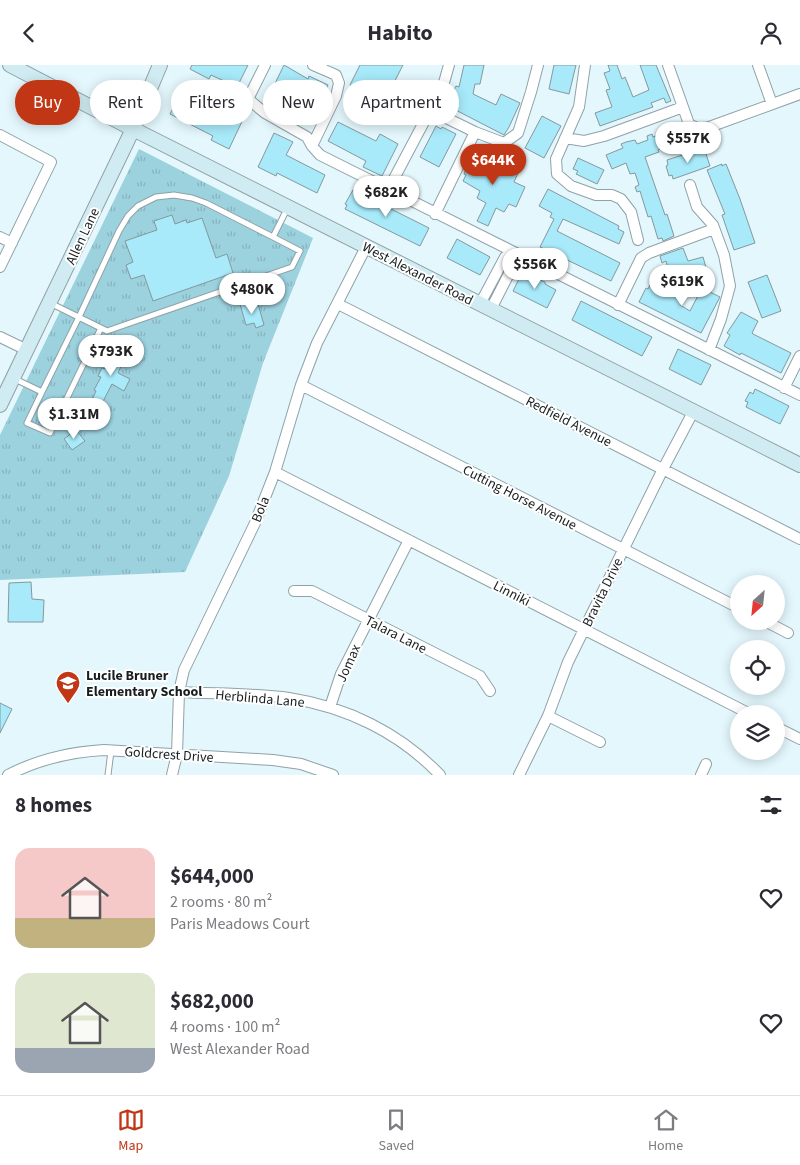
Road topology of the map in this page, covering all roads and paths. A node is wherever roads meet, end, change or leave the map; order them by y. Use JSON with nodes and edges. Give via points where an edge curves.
{"nodes":[{"id":1,"x":10,"y":65,"type":"edge"},
{"id":2,"x":160,"y":65,"type":"edge"},
{"id":3,"x":264,"y":65,"type":"edge"},
{"id":4,"x":313,"y":65,"type":"edge"},
{"id":5,"x":449,"y":65,"type":"edge"},
{"id":6,"x":538,"y":65,"type":"edge"},
{"id":7,"x":585,"y":65,"type":"edge"},
{"id":8,"x":668,"y":65,"type":"edge"},
{"id":9,"x":758,"y":65,"type":"edge"},
{"id":10,"x":445,"y":80,"type":"edge"},
{"id":11,"x":253,"y":88,"type":"edge"},
{"id":12,"x":800,"y":94,"type":"edge"},
{"id":13,"x":253,"y":103,"type":"edge"},
{"id":14,"x":772,"y":104,"type":"junction"},
{"id":15,"x":683,"y":107,"type":"junction"},
{"id":16,"x":459,"y":124,"type":"edge"},
{"id":17,"x":422,"y":125,"type":"edge"},
{"id":18,"x":133,"y":129,"type":"junction"},
{"id":19,"x":475,"y":132,"type":"junction"},
{"id":20,"x":0,"y":135,"type":"edge"},
{"id":21,"x":565,"y":138,"type":"junction"},
{"id":22,"x":312,"y":146,"type":"junction"},
{"id":23,"x":690,"y":185,"type":"dead end"},
{"id":24,"x":388,"y":190,"type":"junction"},
{"id":25,"x":288,"y":207,"type":"junction"},
{"id":26,"x":436,"y":214,"type":"junction"},
{"id":27,"x":714,"y":229,"type":"junction"},
{"id":28,"x":0,"y":237,"type":"edge"},
{"id":29,"x":273,"y":237,"type":"junction"},
{"id":30,"x":638,"y":240,"type":"dead end"},
{"id":31,"x":12,"y":243,"type":"junction"},
{"id":32,"x":366,"y":247,"type":"junction"},
{"id":33,"x":512,"y":252,"type":"junction"},
{"id":34,"x":0,"y":267,"type":"edge"},
{"id":35,"x":494,"y":277,"type":"junction"},
{"id":36,"x":505,"y":282,"type":"junction"},
{"id":37,"x":50,"y":303,"type":"junction"},
{"id":38,"x":338,"y":304,"type":"junction"},
{"id":39,"x":618,"y":305,"type":"junction"},
{"id":40,"x":485,"y":307,"type":"junction"},
{"id":41,"x":80,"y":317,"type":"junction"},
{"id":42,"x":101,"y":328,"type":"junction"},
{"id":43,"x":0,"y":337,"type":"edge"},
{"id":44,"x":27,"y":350,"type":"junction"},
{"id":45,"x":709,"y":350,"type":"junction"},
{"id":46,"x":800,"y":356,"type":"edge"},
{"id":47,"x":13,"y":378,"type":"junction"},
{"id":48,"x":302,"y":385,"type":"junction"},
{"id":49,"x":784,"y":387,"type":"junction"},
{"id":50,"x":42,"y":392,"type":"junction"},
{"id":51,"x":800,"y":395,"type":"edge"},
{"id":52,"x":0,"y":405,"type":"edge"},
{"id":53,"x":693,"y":412,"type":"junction"},
{"id":54,"x":800,"y":465,"type":"edge"},
{"id":55,"x":663,"y":469,"type":"junction"},
{"id":56,"x":275,"y":472,"type":"junction"},
{"id":57,"x":800,"y":539,"type":"edge"},
{"id":58,"x":408,"y":540,"type":"junction"},
{"id":59,"x":623,"y":549,"type":"junction"},
{"id":60,"x":294,"y":591,"type":"dead end"},
{"id":61,"x":730,"y":603,"type":"edge"},
{"id":62,"x":368,"y":620,"type":"junction"},
{"id":63,"x":584,"y":629,"type":"junction"},
{"id":64,"x":782,"y":630,"type":"edge"},
{"id":65,"x":788,"y":633,"type":"dead end"},
{"id":66,"x":179,"y":691,"type":"junction"},
{"id":67,"x":490,"y":691,"type":"dead end"},
{"id":68,"x":732,"y":705,"type":"edge"},
{"id":69,"x":330,"y":707,"type":"junction"},
{"id":70,"x":548,"y":716,"type":"junction"},
{"id":71,"x":785,"y":732,"type":"edge"},
{"id":72,"x":800,"y":739,"type":"edge"},
{"id":73,"x":600,"y":742,"type":"dead end"},
{"id":74,"x":111,"y":750,"type":"junction"},
{"id":75,"x":177,"y":754,"type":"junction"},
{"id":76,"x":706,"y":764,"type":"dead end"},
{"id":77,"x":8,"y":775,"type":"edge"},
{"id":78,"x":108,"y":775,"type":"edge"},
{"id":79,"x":172,"y":775,"type":"edge"},
{"id":80,"x":333,"y":775,"type":"edge"},
{"id":81,"x":440,"y":775,"type":"edge"},
{"id":82,"x":519,"y":775,"type":"edge"},
{"id":83,"x":701,"y":775,"type":"edge"}],
"edges":[{"from":1,"to":18,"type":"main road","name":"West Alexander Road"},
{"from":2,"to":18,"type":"main road","name":"Allen Lane"},
{"from":3,"to":11,"type":"street"},
{"from":4,"to":22,"type":"street","via":[[336,75],[339,83]]},
{"from":5,"to":10,"type":"street"},
{"from":6,"to":19,"type":"street","via":[[518,133],[504,143]]},
{"from":7,"to":21,"type":"street","via":[[579,107]]},
{"from":8,"to":15,"type":"street"},
{"from":9,"to":14,"type":"street"},
{"from":12,"to":14,"type":"street"},
{"from":13,"to":22,"type":"street","via":[[307,137]]},
{"from":14,"to":15,"type":"street","via":[[701,130],[690,124]]},
{"from":15,"to":21,"type":"street","via":[[604,137],[584,141]]},
{"from":16,"to":19,"type":"street"},
{"from":17,"to":24,"type":"street"},
{"from":18,"to":25,"type":"main road","name":"West Alexander Road"},
{"from":18,"to":37,"type":"main road","name":"Allen Lane"},
{"from":19,"to":26,"type":"street"},
{"from":20,"to":31,"type":"street","via":[[51,162]]},
{"from":21,"to":30,"type":"street","via":[[556,159],[557,175],[571,186],[621,199],[631,212]]},
{"from":22,"to":24,"type":"street","via":[[320,155]]},
{"from":23,"to":27,"type":"street","via":[[697,207]]},
{"from":24,"to":26,"type":"street"},
{"from":25,"to":29,"type":"lane"},
{"from":25,"to":32,"type":"main road","name":"West Alexander Road"},
{"from":26,"to":33,"type":"street"},
{"from":27,"to":39,"type":"street","via":[[641,258]]},
{"from":27,"to":45,"type":"street","via":[[724,255],[730,286]]},
{"from":28,"to":31,"type":"street"},
{"from":29,"to":41,"type":"lane","via":[[206,203],[174,195],[156,197],[138,206],[128,216]]},
{"from":29,"to":42,"type":"lane","via":[[300,251],[292,267],[107,331]]},
{"from":31,"to":34,"type":"street"},
{"from":32,"to":38,"type":"street","name":"Bola"},
{"from":32,"to":40,"type":"main road","name":"West Alexander Road"},
{"from":33,"to":35,"type":"street","via":[[505,257]]},
{"from":33,"to":36,"type":"street","via":[[515,262]]},
{"from":33,"to":39,"type":"street"},
{"from":35,"to":36,"type":"lane"},
{"from":35,"to":40,"type":"street"},
{"from":36,"to":40,"type":"street"},
{"from":37,"to":41,"type":"lane"},
{"from":37,"to":44,"type":"main road","name":"Allen Lane"},
{"from":38,"to":48,"type":"street","name":"Bola","via":[[317,343]]},
{"from":38,"to":55,"type":"street","name":"Redfield Avenue"},
{"from":39,"to":45,"type":"street"},
{"from":40,"to":53,"type":"main road","name":"West Alexander Road"},
{"from":41,"to":42,"type":"lane"},
{"from":41,"to":50,"type":"lane"},
{"from":42,"to":50,"type":"lane","via":[[50,433],[27,423]]},
{"from":43,"to":44,"type":"street"},
{"from":44,"to":47,"type":"main road","name":"Allen Lane"},
{"from":45,"to":49,"type":"street"},
{"from":46,"to":49,"type":"street"},
{"from":47,"to":50,"type":"lane"},
{"from":47,"to":52,"type":"main road","name":"Allen Lane"},
{"from":48,"to":56,"type":"street","name":"Bola"},
{"from":48,"to":59,"type":"street","name":"Cutting Horse Avenue"},
{"from":49,"to":51,"type":"street"},
{"from":53,"to":54,"type":"main road","name":"West Alexander Road"},
{"from":53,"to":55,"type":"street","name":"Bravita Drive"},
{"from":55,"to":57,"type":"street","name":"Redfield Avenue"},
{"from":55,"to":59,"type":"street","name":"Bravita Drive"},
{"from":56,"to":58,"type":"street","name":"Linniki"},
{"from":56,"to":66,"type":"street","name":"Bola","via":[[255,523],[189,656]]},
{"from":58,"to":62,"type":"street","name":"Jomax"},
{"from":58,"to":63,"type":"street","name":"Linniki"},
{"from":59,"to":61,"type":"street","name":"Cutting Horse Avenue"},
{"from":59,"to":63,"type":"street","name":"Bravita Drive"},
{"from":60,"to":62,"type":"street","name":"Talara Lane","via":[[312,591]]},
{"from":62,"to":67,"type":"street","name":"Talara Lane","via":[[480,676]]},
{"from":62,"to":69,"type":"street","name":"Jomax","via":[[341,674]]},
{"from":63,"to":68,"type":"street","name":"Linniki"},
{"from":63,"to":70,"type":"street","name":"Bravita Drive"},
{"from":64,"to":65,"type":"street"},
{"from":66,"to":69,"type":"street","name":"Herblinda Lane","via":[[289,698]]},
{"from":66,"to":75,"type":"street","name":"Bola"},
{"from":69,"to":81,"type":"street","name":"Herblinda Lane","via":[[399,739]]},
{"from":70,"to":73,"type":"street"},
{"from":70,"to":82,"type":"street","name":"Bravita Drive"},
{"from":71,"to":72,"type":"street"},
{"from":74,"to":75,"type":"street","name":"Goldcrest Drive"},
{"from":74,"to":77,"type":"street","name":"Goldcrest Drive","via":[[49,757]]},
{"from":74,"to":78,"type":"lane"},
{"from":75,"to":79,"type":"street","name":"Bola"},
{"from":75,"to":80,"type":"street","name":"Goldcrest Drive","via":[[282,762],[320,769]]},
{"from":76,"to":83,"type":"street"}]}
